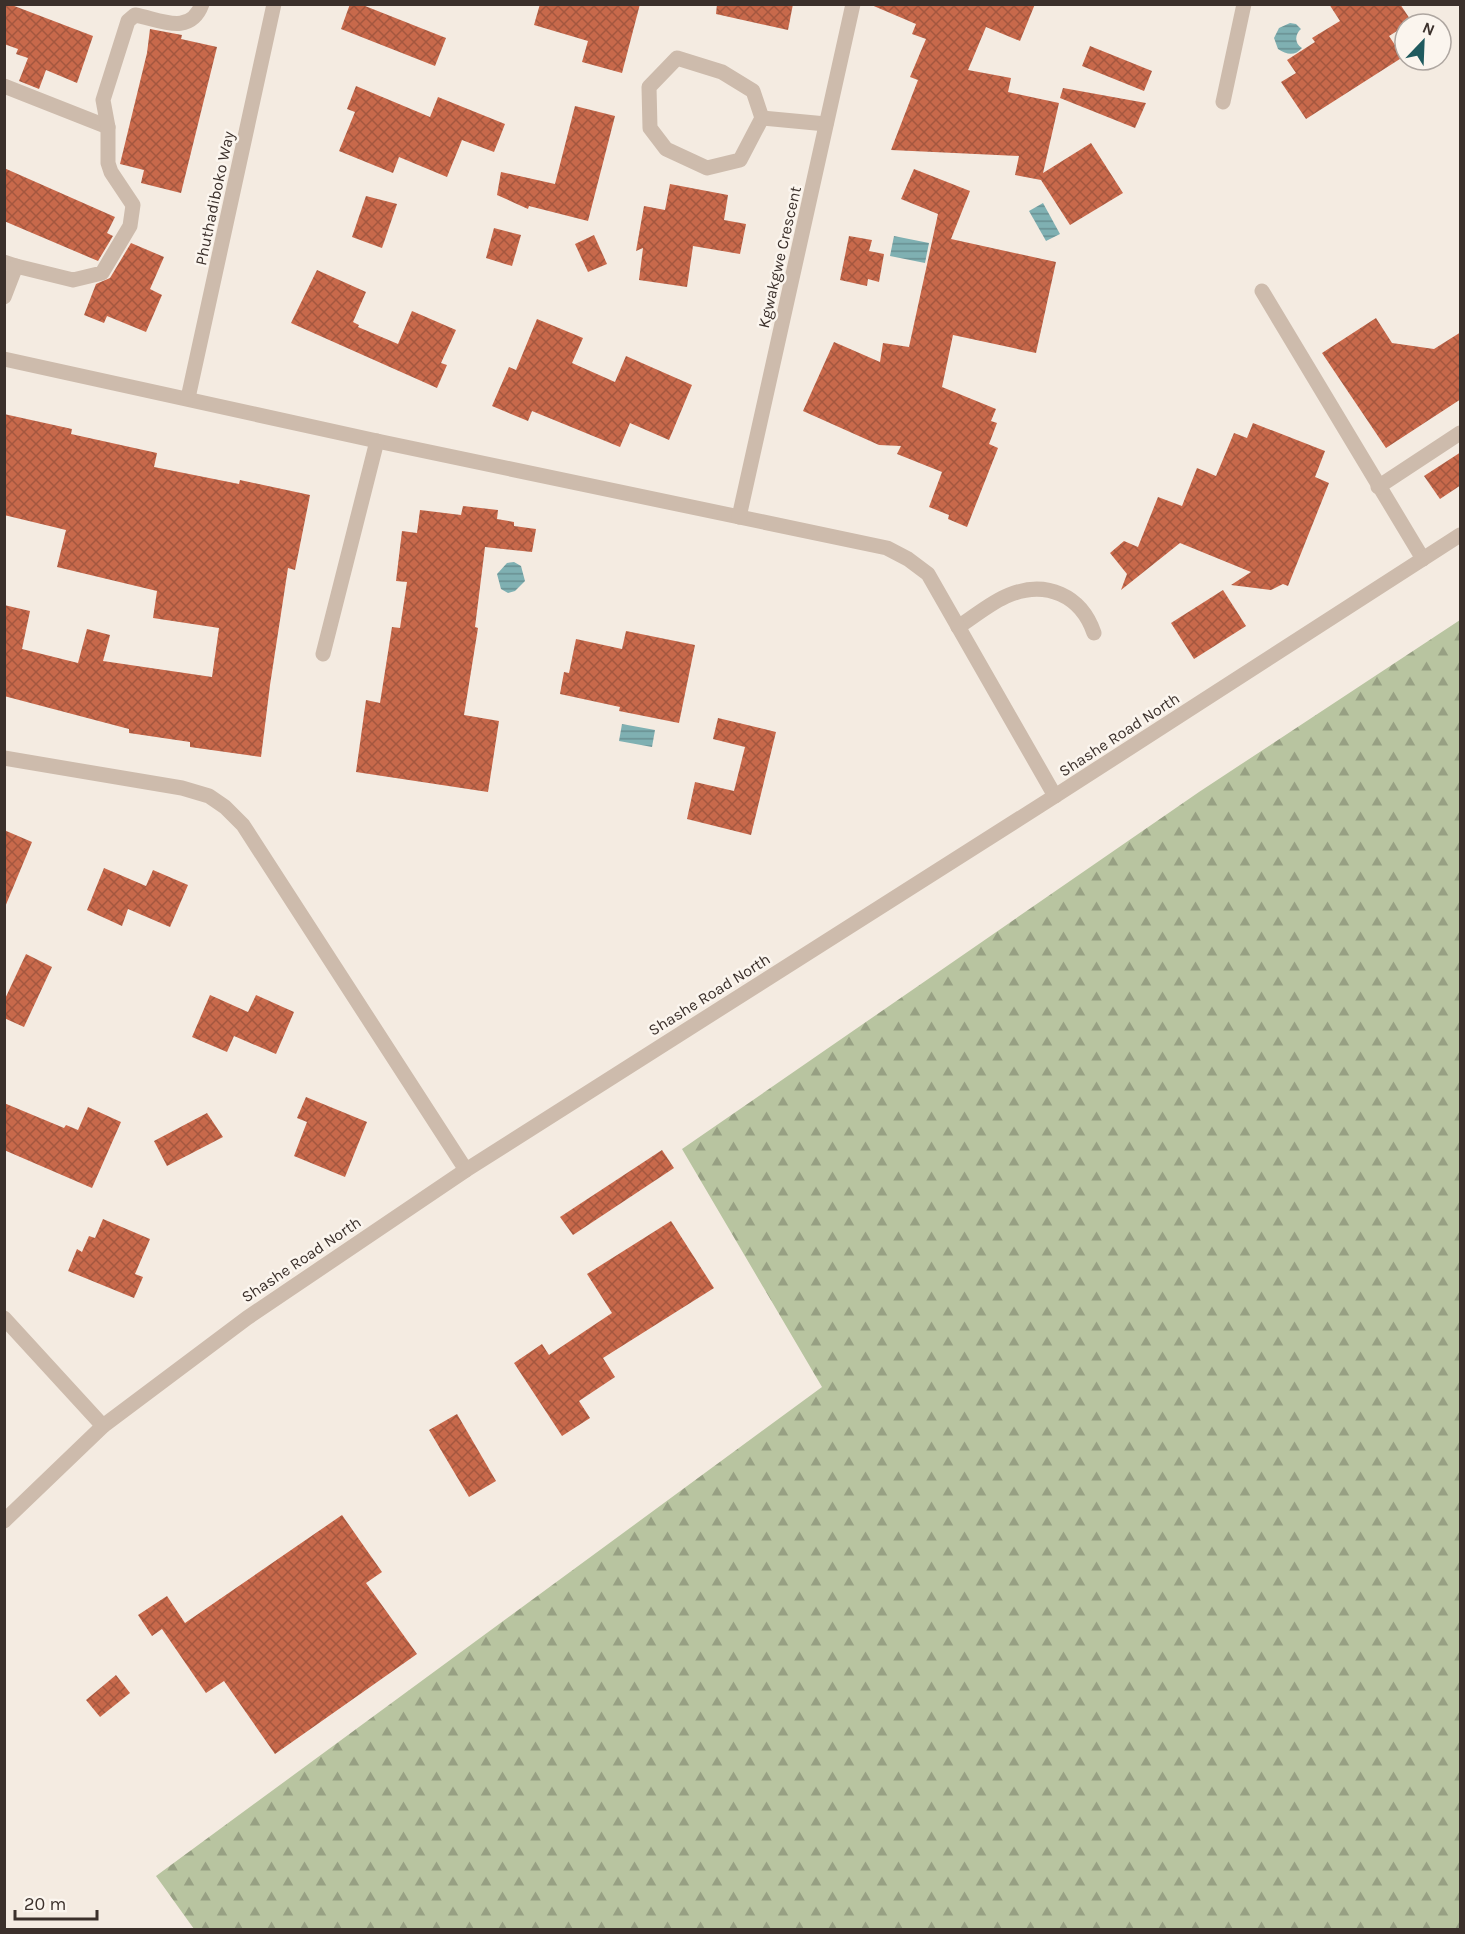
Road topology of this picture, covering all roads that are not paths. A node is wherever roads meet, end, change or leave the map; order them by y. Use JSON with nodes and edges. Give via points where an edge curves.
{"nodes":[{"id":1,"x":202,"y":4,"type":"edge"},
{"id":2,"x":274,"y":4,"type":"edge"},
{"id":3,"x":853,"y":4,"type":"edge"},
{"id":4,"x":1244,"y":4,"type":"edge"},
{"id":5,"x":6,"y":90,"type":"edge"},
{"id":6,"x":1222,"y":102,"type":"dead end"},
{"id":7,"x":762,"y":118,"type":"junction"},
{"id":8,"x":826,"y":124,"type":"junction"},
{"id":9,"x":108,"y":127,"type":"junction"},
{"id":10,"x":10,"y":264,"type":"edge"},
{"id":11,"x":1262,"y":291,"type":"dead end"},
{"id":12,"x":4,"y":297,"type":"edge"},
{"id":13,"x":4,"y":359,"type":"edge"},
{"id":14,"x":188,"y":398,"type":"junction"},
{"id":15,"x":1461,"y":433,"type":"edge"},
{"id":16,"x":377,"y":441,"type":"junction"},
{"id":17,"x":1378,"y":487,"type":"junction"},
{"id":18,"x":739,"y":517,"type":"junction"},
{"id":19,"x":1461,"y":535,"type":"edge"},
{"id":20,"x":1423,"y":559,"type":"junction"},
{"id":21,"x":958,"y":627,"type":"junction"},
{"id":22,"x":1095,"y":633,"type":"dead end"},
{"id":23,"x":323,"y":654,"type":"dead end"},
{"id":24,"x":4,"y":758,"type":"edge"},
{"id":25,"x":1055,"y":796,"type":"junction"},
{"id":26,"x":466,"y":1170,"type":"junction"},
{"id":27,"x":4,"y":1318,"type":"edge"},
{"id":28,"x":103,"y":1426,"type":"junction"},
{"id":29,"x":4,"y":1521,"type":"edge"}],
"edges":[{"from":1,"to":9,"type":"street","via":[[197,15],[172,25],[138,16],[130,18],[103,100]]},
{"from":2,"to":14,"type":"street","name":"Phuthadiboko Way"},
{"from":3,"to":8,"type":"street","name":"Kgwakgwe Crescent"},
{"from":4,"to":6,"type":"street"},
{"from":5,"to":9,"type":"street"},
{"from":7,"to":7,"type":"street","via":[[753,91],[722,72],[677,58],[649,87],[650,128],[666,149],[707,168],[740,160]]},
{"from":7,"to":8,"type":"street"},
{"from":8,"to":18,"type":"street","name":"Kgwakgwe Crescent"},
{"from":9,"to":10,"type":"street","via":[[108,163],[133,205],[130,226],[102,273],[73,280]]},
{"from":10,"to":12,"type":"street"},
{"from":11,"to":17,"type":"street"},
{"from":13,"to":14,"type":"street"},
{"from":14,"to":16,"type":"street"},
{"from":15,"to":17,"type":"street"},
{"from":16,"to":18,"type":"street"},
{"from":16,"to":23,"type":"street"},
{"from":17,"to":20,"type":"street"},
{"from":18,"to":21,"type":"street","via":[[888,548],[928,574]]},
{"from":19,"to":20,"type":"street","name":"Shashe Road North"},
{"from":20,"to":25,"type":"street","name":"Shashe Road North"},
{"from":21,"to":22,"type":"street","via":[[1008,595],[1032,589],[1057,590],[1074,602]]},
{"from":21,"to":25,"type":"street"},
{"from":24,"to":26,"type":"street","via":[[182,788],[209,796],[225,807],[243,825]]},
{"from":25,"to":26,"type":"street","name":"Shashe Road North"},
{"from":26,"to":28,"type":"street","name":"Shashe Road North","via":[[247,1318]]},
{"from":27,"to":28,"type":"street"},
{"from":28,"to":29,"type":"street","name":"Shashe Road North"}]}
